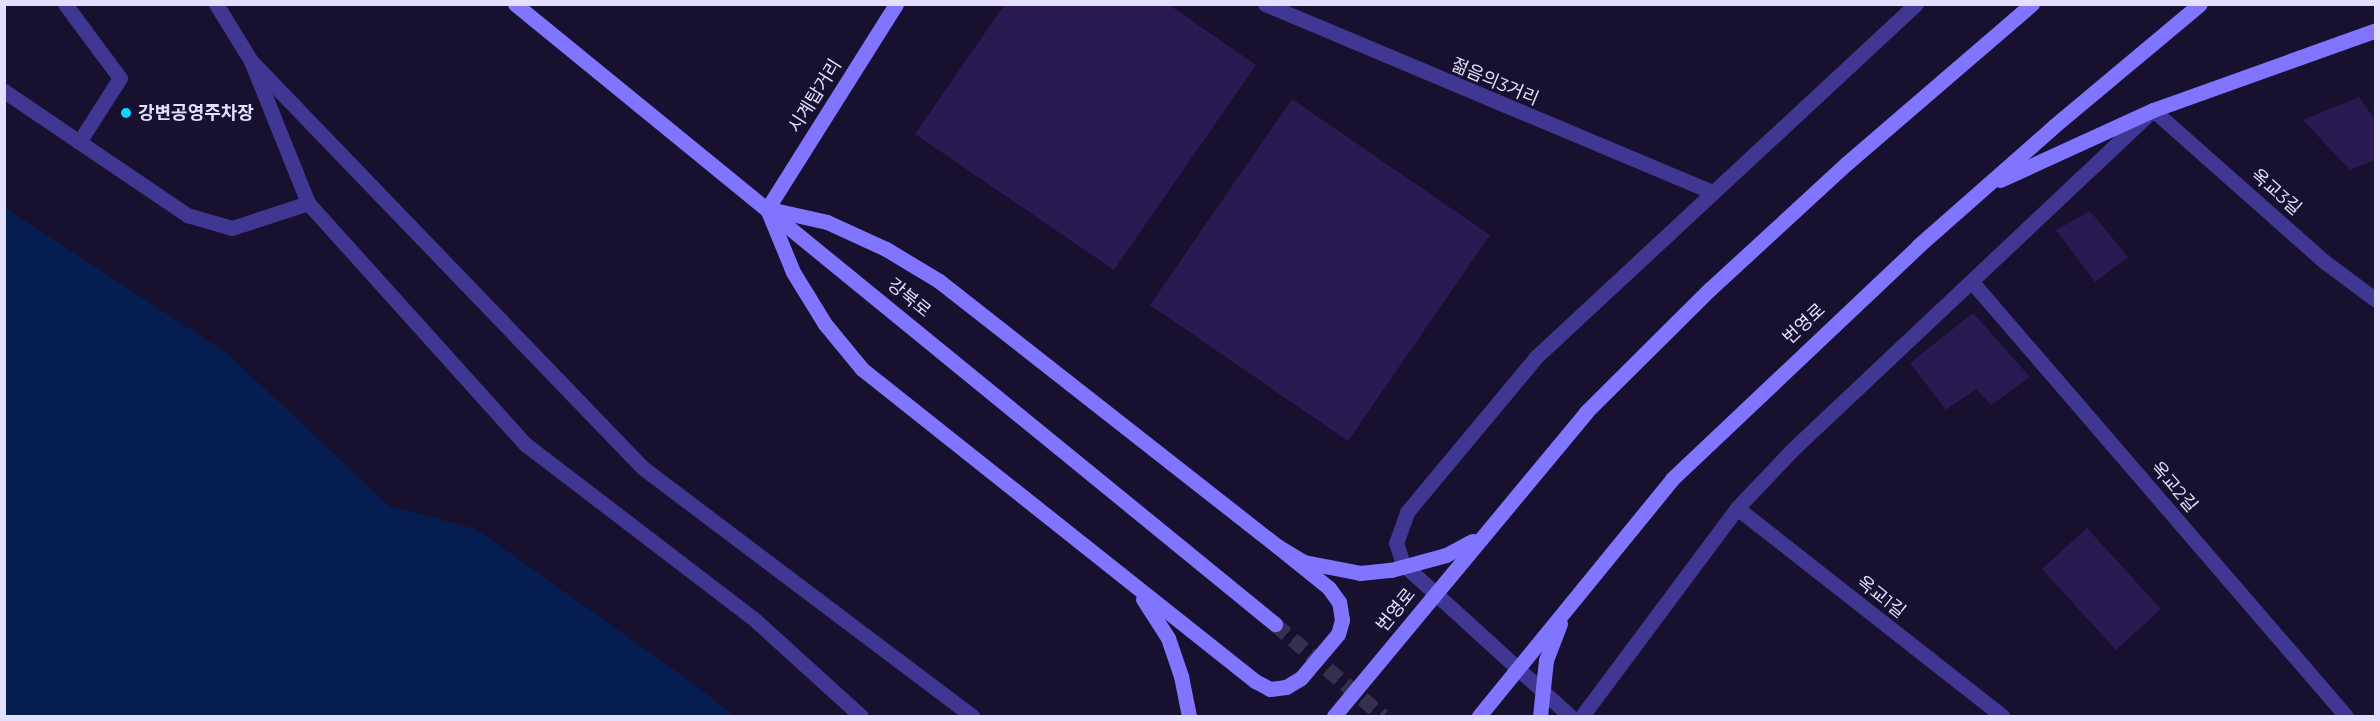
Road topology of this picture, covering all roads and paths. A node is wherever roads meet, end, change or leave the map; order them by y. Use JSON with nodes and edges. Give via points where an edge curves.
{"nodes":[{"id":1,"x":65,"y":4,"type":"edge"},
{"id":2,"x":216,"y":4,"type":"edge"},
{"id":3,"x":515,"y":4,"type":"edge"},
{"id":4,"x":896,"y":4,"type":"edge"},
{"id":5,"x":1265,"y":4,"type":"edge"},
{"id":6,"x":1916,"y":4,"type":"edge"},
{"id":7,"x":2032,"y":4,"type":"edge"},
{"id":8,"x":2200,"y":4,"type":"edge"},
{"id":9,"x":2376,"y":30,"type":"edge"},
{"id":10,"x":250,"y":61,"type":"junction"},
{"id":11,"x":4,"y":91,"type":"edge"},
{"id":12,"x":2153,"y":110,"type":"junction"},
{"id":13,"x":79,"y":142,"type":"junction"},
{"id":14,"x":1981,"y":190,"type":"junction"},
{"id":15,"x":1712,"y":192,"type":"junction"},
{"id":16,"x":308,"y":203,"type":"junction"},
{"id":17,"x":766,"y":208,"type":"junction"},
{"id":18,"x":1972,"y":282,"type":"junction"},
{"id":19,"x":2376,"y":300,"type":"edge"},
{"id":20,"x":1737,"y":508,"type":"junction"},
{"id":21,"x":1480,"y":536,"type":"junction"},
{"id":22,"x":1277,"y":546,"type":"junction"},
{"id":23,"x":1133,"y":584,"type":"junction"},
{"id":24,"x":1567,"y":607,"type":"junction"},
{"id":25,"x":1275,"y":624,"type":"tunnel mouth"},
{"id":26,"x":861,"y":717,"type":"edge"},
{"id":27,"x":972,"y":717,"type":"edge"},
{"id":28,"x":1189,"y":717,"type":"edge"},
{"id":29,"x":1334,"y":717,"type":"edge"},
{"id":30,"x":1479,"y":717,"type":"edge"},
{"id":31,"x":1540,"y":717,"type":"edge"},
{"id":32,"x":1570,"y":717,"type":"edge"},
{"id":33,"x":1582,"y":717,"type":"edge"},
{"id":34,"x":2002,"y":717,"type":"edge"},
{"id":35,"x":2346,"y":717,"type":"edge"}],
"edges":[{"from":1,"to":13,"type":"street","via":[[120,78]]},
{"from":2,"to":10,"type":"street"},
{"from":3,"to":17,"type":"main road","name":"강북로"},
{"from":4,"to":17,"type":"main road","name":"시계탑거리"},
{"from":5,"to":15,"type":"street","name":"젊음의3거리"},
{"from":6,"to":15,"type":"street"},
{"from":7,"to":21,"type":"main road","name":"번영로","via":[[1830,178],[1710,289],[1586,412]]},
{"from":8,"to":14,"type":"main road","name":"번영로"},
{"from":9,"to":12,"type":"main road"},
{"from":10,"to":16,"type":"street"},
{"from":10,"to":27,"type":"street","via":[[643,468]]},
{"from":11,"to":13,"type":"street"},
{"from":12,"to":14,"type":"main road"},
{"from":12,"to":18,"type":"street"},
{"from":12,"to":19,"type":"street","name":"옥교3길","via":[[2325,261]]},
{"from":13,"to":16,"type":"street","via":[[188,215],[232,228]]},
{"from":14,"to":24,"type":"main road","name":"번영로","via":[[1783,370],[1672,479]]},
{"from":15,"to":32,"type":"street","via":[[1536,357],[1407,513],[1396,543],[1403,564]]},
{"from":16,"to":26,"type":"street","via":[[525,444],[756,620]]},
{"from":17,"to":22,"type":"main road","via":[[827,222],[886,249],[939,281]]},
{"from":17,"to":23,"type":"main road","via":[[793,272],[825,324],[862,369]]},
{"from":17,"to":25,"type":"main road","name":"강북로"},
{"from":18,"to":20,"type":"street","via":[[1793,449]]},
{"from":18,"to":35,"type":"street","name":"옥교2길"},
{"from":20,"to":33,"type":"street"},
{"from":20,"to":34,"type":"street","name":"옥교1길"},
{"from":21,"to":22,"type":"main road","via":[[1421,564],[1360,573],[1304,562]]},
{"from":21,"to":29,"type":"main road","name":"번영로"},
{"from":22,"to":23,"type":"main road","via":[[1329,588],[1339,602],[1342,620],[1338,634],[1301,678],[1286,687],[1270,688],[1255,681]]},
{"from":23,"to":28,"type":"main road","via":[[1168,638]]},
{"from":24,"to":30,"type":"main road","name":"번영로"},
{"from":24,"to":31,"type":"main road","via":[[1546,660]]}]}
